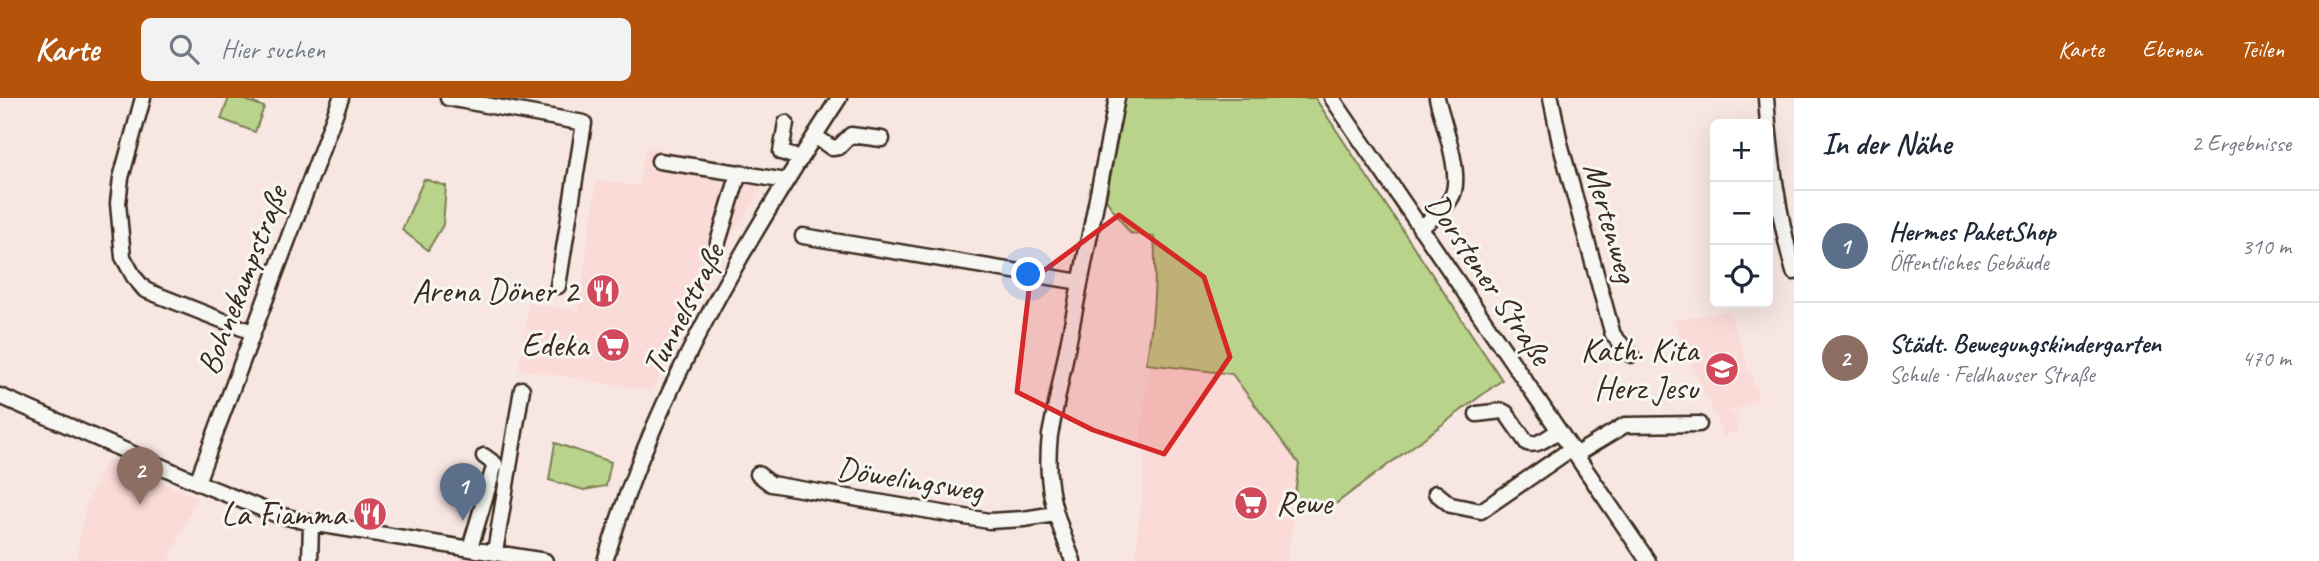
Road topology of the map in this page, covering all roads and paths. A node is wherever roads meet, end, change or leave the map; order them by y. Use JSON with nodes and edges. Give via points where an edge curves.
{"nodes":[{"id":1,"x":143,"y":98,"type":"edge"},
{"id":2,"x":341,"y":98,"type":"edge"},
{"id":3,"x":448,"y":98,"type":"edge"},
{"id":4,"x":1117,"y":98,"type":"edge"},
{"id":5,"x":1332,"y":98,"type":"edge"},
{"id":6,"x":1437,"y":98,"type":"edge"},
{"id":7,"x":1551,"y":98,"type":"edge"},
{"id":8,"x":1766,"y":98,"type":"edge"},
{"id":9,"x":834,"y":100,"type":"edge"},
{"id":10,"x":786,"y":123,"type":"dead end"},
{"id":11,"x":815,"y":136,"type":"junction"},
{"id":12,"x":882,"y":139,"type":"dead end"},
{"id":13,"x":801,"y":159,"type":"junction"},
{"id":14,"x":659,"y":161,"type":"dead end"},
{"id":15,"x":739,"y":173,"type":"junction"},
{"id":16,"x":786,"y":181,"type":"junction"},
{"id":17,"x":1420,"y":228,"type":"junction"},
{"id":18,"x":803,"y":236,"type":"dead end"},
{"id":19,"x":718,"y":243,"type":"dead end"},
{"id":20,"x":1794,"y":272,"type":"edge"},
{"id":21,"x":1080,"y":282,"type":"junction"},
{"id":22,"x":558,"y":286,"type":"dead end"},
{"id":23,"x":253,"y":332,"type":"junction"},
{"id":24,"x":1631,"y":355,"type":"dead end"},
{"id":25,"x":522,"y":389,"type":"dead end"},
{"id":26,"x":1,"y":400,"type":"edge"},
{"id":27,"x":1477,"y":414,"type":"dead end"},
{"id":28,"x":1699,"y":424,"type":"dead end"},
{"id":29,"x":1558,"y":431,"type":"junction"},
{"id":30,"x":1573,"y":452,"type":"junction"},
{"id":31,"x":484,"y":456,"type":"dead end"},
{"id":32,"x":758,"y":474,"type":"dead end"},
{"id":33,"x":197,"y":482,"type":"junction"},
{"id":34,"x":1436,"y":493,"type":"dead end"},
{"id":35,"x":1055,"y":514,"type":"junction"},
{"id":36,"x":311,"y":523,"type":"junction"},
{"id":37,"x":470,"y":548,"type":"junction"},
{"id":38,"x":495,"y":552,"type":"junction"},
{"id":39,"x":310,"y":561,"type":"edge"},
{"id":40,"x":545,"y":561,"type":"edge"},
{"id":41,"x":605,"y":561,"type":"edge"},
{"id":42,"x":1073,"y":561,"type":"edge"},
{"id":43,"x":1648,"y":561,"type":"edge"}],
"edges":[{"from":1,"to":23,"type":"street","via":[[121,178],[118,203],[123,257],[145,290]]},
{"from":2,"to":23,"type":"street","name":"Bohnekampstraße"},
{"from":3,"to":22,"type":"street","via":[[584,123]]},
{"from":4,"to":21,"type":"street"},
{"from":5,"to":17,"type":"street","name":"Dorstener Straße"},
{"from":6,"to":17,"type":"street","via":[[1454,168],[1454,193]]},
{"from":7,"to":24,"type":"street","name":"Mertenweg","via":[[1613,335]]},
{"from":8,"to":20,"type":"street","via":[[1775,185]]},
{"from":9,"to":11,"type":"street","name":"Tunnelstraße"},
{"from":10,"to":13,"type":"street","via":[[781,152]]},
{"from":11,"to":12,"type":"street","via":[[832,148],[851,135]]},
{"from":11,"to":13,"type":"street","name":"Tunnelstraße"},
{"from":13,"to":16,"type":"street","name":"Tunnelstraße"},
{"from":14,"to":15,"type":"street"},
{"from":15,"to":16,"type":"street"},
{"from":15,"to":19,"type":"street"},
{"from":16,"to":41,"type":"street","name":"Tunnelstraße","via":[[746,247],[670,394],[646,446]]},
{"from":17,"to":29,"type":"street","name":"Dorstener Straße"},
{"from":18,"to":21,"type":"street"},
{"from":21,"to":35,"type":"street","via":[[1047,460]]},
{"from":23,"to":33,"type":"street","name":"Bohnekampstraße"},
{"from":25,"to":38,"type":"street"},
{"from":26,"to":33,"type":"street"},
{"from":27,"to":29,"type":"street","via":[[1506,413],[1527,443],[1537,444]]},
{"from":28,"to":30,"type":"street","via":[[1625,425]]},
{"from":29,"to":30,"type":"street","name":"Dorstener Straße"},
{"from":30,"to":34,"type":"street","via":[[1481,511],[1451,505]]},
{"from":30,"to":43,"type":"street","name":"Dorstener Straße"},
{"from":31,"to":37,"type":"street","via":[[495,464]]},
{"from":32,"to":35,"type":"street","name":"Döwelingsweg","via":[[771,484],[989,521]]},
{"from":33,"to":36,"type":"street","via":[[275,514]]},
{"from":35,"to":42,"type":"street"},
{"from":36,"to":37,"type":"street"},
{"from":36,"to":39,"type":"street"},
{"from":37,"to":38,"type":"street"},
{"from":38,"to":40,"type":"street"}]}
